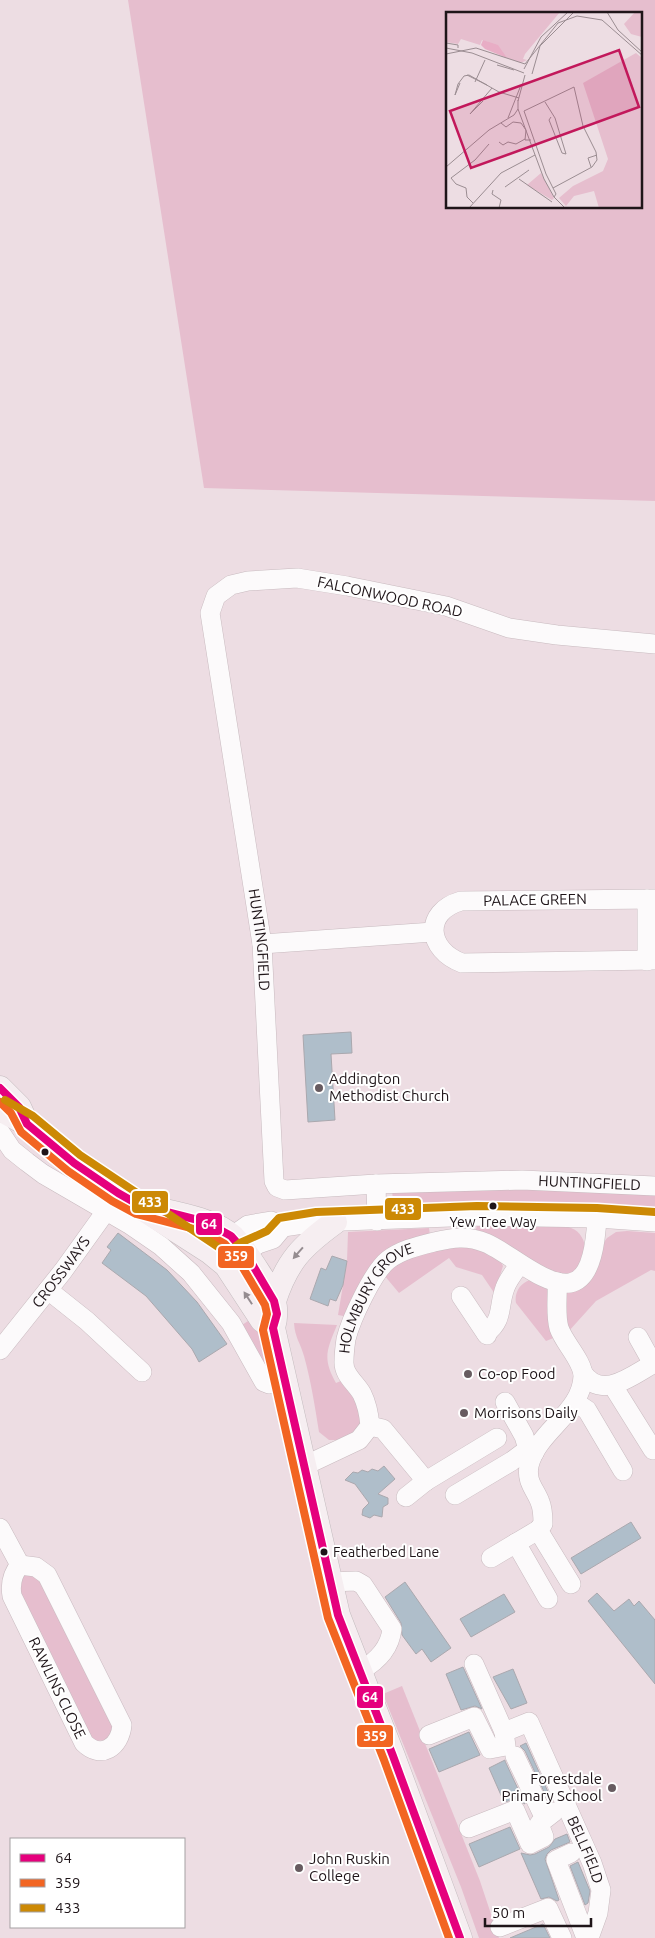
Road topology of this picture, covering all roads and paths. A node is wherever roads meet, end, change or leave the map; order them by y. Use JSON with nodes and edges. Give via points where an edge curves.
{"nodes":[{"id":1,"x":216,"y":596,"type":"joint"},
{"id":2,"x":655,"y":644,"type":"edge"},
{"id":3,"x":651,"y":899,"type":"edge"},
{"id":4,"x":433,"y":932,"type":"junction"},
{"id":5,"x":262,"y":944,"type":"junction"},
{"id":6,"x":651,"y":960,"type":"edge"},
{"id":7,"x":0,"y":1088,"type":"edge"},
{"id":8,"x":1,"y":1118,"type":"edge"},
{"id":9,"x":27,"y":1124,"type":"junction"},
{"id":10,"x":376,"y":1184,"type":"junction"},
{"id":11,"x":655,"y":1186,"type":"edge"},
{"id":12,"x":112,"y":1202,"type":"junction"},
{"id":13,"x":597,"y":1218,"type":"junction"},
{"id":14,"x":377,"y":1221,"type":"junction"},
{"id":15,"x":335,"y":1222,"type":"junction"},
{"id":16,"x":655,"y":1222,"type":"edge"},
{"id":17,"x":228,"y":1251,"type":"junction"},
{"id":18,"x":520,"y":1264,"type":"junction"},
{"id":19,"x":556,"y":1282,"type":"junction"},
{"id":20,"x":48,"y":1290,"type":"junction"},
{"id":21,"x":461,"y":1296,"type":"dead end"},
{"id":22,"x":274,"y":1301,"type":"junction"},
{"id":23,"x":273,"y":1328,"type":"junction"},
{"id":24,"x":638,"y":1337,"type":"dead end"},
{"id":25,"x":0,"y":1350,"type":"edge"},
{"id":26,"x":142,"y":1372,"type":"dead end"},
{"id":27,"x":583,"y":1373,"type":"junction"},
{"id":28,"x":284,"y":1380,"type":"junction"},
{"id":29,"x":613,"y":1386,"type":"junction"},
{"id":30,"x":505,"y":1402,"type":"dead end"},
{"id":31,"x":574,"y":1402,"type":"junction"},
{"id":32,"x":370,"y":1426,"type":"junction"},
{"id":33,"x":497,"y":1438,"type":"dead end"},
{"id":34,"x":653,"y":1450,"type":"dead end"},
{"id":35,"x":531,"y":1451,"type":"junction"},
{"id":36,"x":304,"y":1466,"type":"junction"},
{"id":37,"x":623,"y":1471,"type":"dead end"},
{"id":38,"x":426,"y":1481,"type":"junction"},
{"id":39,"x":454,"y":1495,"type":"dead end"},
{"id":40,"x":406,"y":1497,"type":"dead end"},
{"id":41,"x":0,"y":1528,"type":"edge"},
{"id":42,"x":538,"y":1530,"type":"junction"},
{"id":43,"x":516,"y":1542,"type":"junction"},
{"id":44,"x":491,"y":1558,"type":"dead end"},
{"id":45,"x":20,"y":1565,"type":"junction"},
{"id":46,"x":330,"y":1582,"type":"junction"},
{"id":47,"x":570,"y":1584,"type":"dead end"},
{"id":48,"x":548,"y":1599,"type":"dead end"},
{"id":49,"x":474,"y":1664,"type":"dead end"},
{"id":50,"x":360,"y":1671,"type":"junction"},
{"id":51,"x":504,"y":1732,"type":"junction"},
{"id":52,"x":429,"y":1735,"type":"dead end"},
{"id":53,"x":515,"y":1756,"type":"dead end"},
{"id":54,"x":566,"y":1804,"type":"junction"},
{"id":55,"x":546,"y":1818,"type":"junction"},
{"id":56,"x":469,"y":1828,"type":"dead end"},
{"id":57,"x":571,"y":1854,"type":"dead end"},
{"id":58,"x":500,"y":1927,"type":"dead end"},
{"id":59,"x":460,"y":1938,"type":"edge"},
{"id":60,"x":562,"y":1938,"type":"edge"},
{"id":61,"x":588,"y":1938,"type":"edge"}],
"edges":[{"from":1,"to":2,"type":"street","name":"FALCONWOOD ROAD","via":[[231,585],[248,581],[297,578],[446,606],[509,628]]},
{"from":1,"to":5,"type":"street","name":"HUNTINGFIELD","via":[[210,613]]},
{"from":3,"to":4,"type":"street","name":"PALACE GREEN","via":[[462,901],[440,913]]},
{"from":3,"to":6,"type":"street"},
{"from":4,"to":5,"type":"street"},
{"from":4,"to":6,"type":"street","via":[[442,950],[462,963]]},
{"from":5,"to":10,"type":"street","name":"HUNTINGFIELD","via":[[274,1181],[284,1190]]},
{"from":7,"to":9,"type":"main road","via":[[19,1107]]},
{"from":8,"to":9,"type":"main road"},
{"from":8,"to":12,"type":"street","via":[[12,1150],[27,1162],[43,1174]]},
{"from":9,"to":12,"type":"main road","via":[[74,1163]]},
{"from":10,"to":11,"type":"street","name":"HUNTINGFIELD","via":[[522,1180]]},
{"from":10,"to":14,"type":"street"},
{"from":12,"to":17,"type":"main road","via":[[139,1205],[206,1222]]},
{"from":12,"to":20,"type":"street","name":"CROSSWAYS"},
{"from":12,"to":28,"type":"street","via":[[191,1273],[231,1323],[264,1382]]},
{"from":13,"to":14,"type":"street","via":[[477,1216]]},
{"from":13,"to":16,"type":"street"},
{"from":13,"to":19,"type":"street","via":[[590,1262],[583,1275],[569,1283]]},
{"from":14,"to":15,"type":"street"},
{"from":15,"to":17,"type":"street","via":[[284,1227],[271,1221],[248,1225]]},
{"from":15,"to":22,"type":"main road","one_way":true,"via":[[307,1243],[292,1260]]},
{"from":17,"to":22,"type":"main road"},
{"from":23,"to":17,"type":"main road","one_way":true,"via":[[262,1320]]},
{"from":18,"to":19,"type":"street","name":"HOLMBURY GROVE"},
{"from":18,"to":21,"type":"street","via":[[505,1288],[501,1313],[494,1328],[486,1334]]},
{"from":18,"to":32,"type":"street","name":"HOLMBURY GROVE","via":[[487,1243],[459,1237],[404,1251],[389,1258],[379,1268],[346,1338],[344,1364],[347,1374],[361,1392],[369,1412]]},
{"from":19,"to":27,"type":"street","via":[[559,1329]]},
{"from":20,"to":25,"type":"street","name":"CROSSWAYS"},
{"from":20,"to":26,"type":"street"},
{"from":22,"to":23,"type":"main road","via":[[277,1314]]},
{"from":23,"to":28,"type":"main road"},
{"from":24,"to":29,"type":"street","via":[[651,1365]]},
{"from":27,"to":29,"type":"street","via":[[596,1385]]},
{"from":27,"to":31,"type":"street","via":[[582,1390]]},
{"from":28,"to":36,"type":"main road"},
{"from":29,"to":34,"type":"street"},
{"from":30,"to":35,"type":"street"},
{"from":31,"to":35,"type":"street"},
{"from":31,"to":37,"type":"street","via":[[587,1410]]},
{"from":32,"to":36,"type":"street","via":[[359,1440]]},
{"from":32,"to":38,"type":"street","via":[[383,1429]]},
{"from":33,"to":38,"type":"street"},
{"from":35,"to":39,"type":"street"},
{"from":35,"to":42,"type":"street","via":[[528,1474],[540,1503],[543,1524]]},
{"from":36,"to":46,"type":"main road"},
{"from":38,"to":40,"type":"street"},
{"from":41,"to":45,"type":"street"},
{"from":42,"to":43,"type":"street"},
{"from":42,"to":47,"type":"street"},
{"from":43,"to":44,"type":"street"},
{"from":43,"to":48,"type":"street"},
{"from":45,"to":45,"type":"street","name":"RAWLINS CLOSE","via":[[36,1567],[47,1575],[122,1725],[119,1741],[108,1750],[89,1748],[84,1743],[12,1596],[11,1582]]},
{"from":46,"to":50,"type":"main road","via":[[338,1615]]},
{"from":46,"to":50,"type":"street","via":[[356,1581],[364,1585],[392,1629],[383,1652]]},
{"from":49,"to":51,"type":"street"},
{"from":50,"to":59,"type":"main road"},
{"from":51,"to":52,"type":"street","via":[[506,1746],[490,1750],[474,1717]]},
{"from":51,"to":54,"type":"street","name":"BELLFIELD","via":[[529,1722]]},
{"from":53,"to":55,"type":"street"},
{"from":54,"to":55,"type":"street"},
{"from":54,"to":61,"type":"street","name":"BELLFIELD","via":[[600,1890],[598,1912]]},
{"from":55,"to":56,"type":"street","via":[[539,1824],[544,1837],[530,1844],[516,1810]]},
{"from":57,"to":61,"type":"street","via":[[556,1860]]},
{"from":58,"to":60,"type":"street","via":[[548,1908]]}]}
